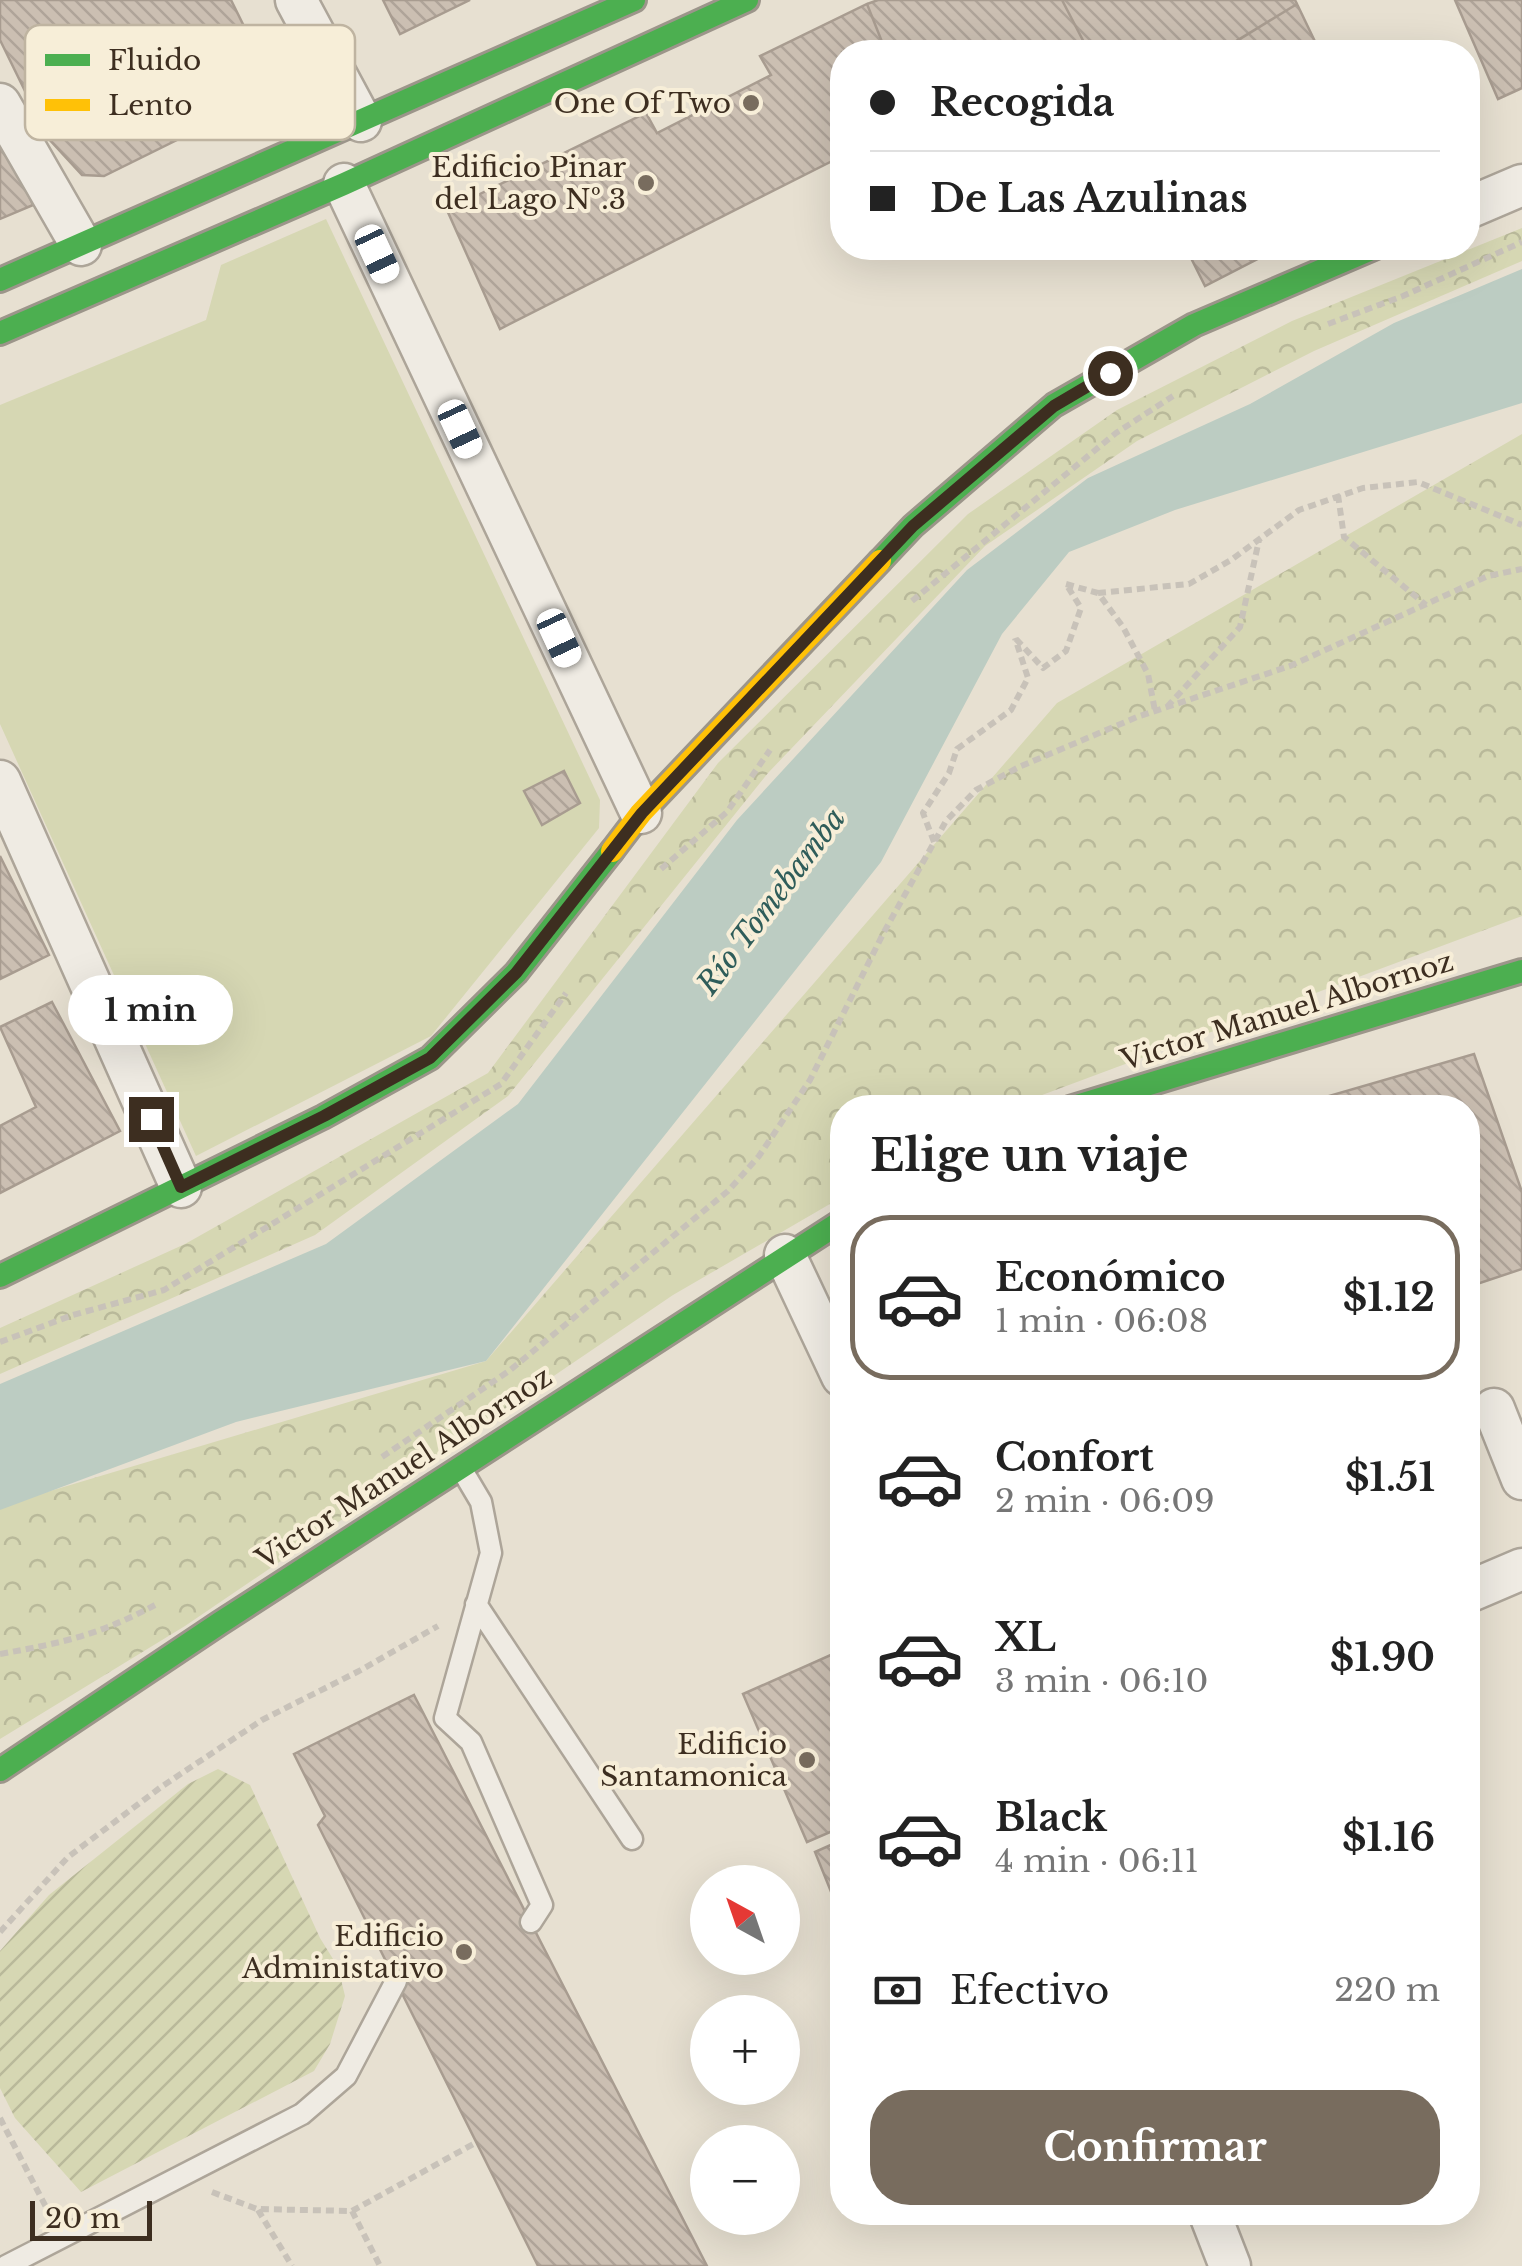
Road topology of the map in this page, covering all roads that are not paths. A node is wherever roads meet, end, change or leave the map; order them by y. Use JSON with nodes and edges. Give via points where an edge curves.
{"nodes":[{"id":1,"x":296,"y":0,"type":"edge"},
{"id":2,"x":634,"y":0,"type":"edge"},
{"id":3,"x":747,"y":0,"type":"edge"},
{"id":4,"x":309,"y":25,"type":"edge"},
{"id":5,"x":0,"y":104,"type":"edge"},
{"id":6,"x":355,"y":110,"type":"edge"},
{"id":7,"x":361,"y":121,"type":"junction"},
{"id":8,"x":355,"y":124,"type":"edge"},
{"id":9,"x":318,"y":140,"type":"edge"},
{"id":10,"x":344,"y":184,"type":"junction"},
{"id":11,"x":1522,"y":185,"type":"edge"},
{"id":12,"x":1480,"y":203,"type":"edge"},
{"id":13,"x":81,"y":244,"type":"junction"},
{"id":14,"x":1346,"y":260,"type":"edge"},
{"id":15,"x":0,"y":280,"type":"edge"},
{"id":16,"x":0,"y":333,"type":"edge"},
{"id":17,"x":0,"y":780,"type":"edge"},
{"id":18,"x":642,"y":813,"type":"junction"},
{"id":19,"x":1522,"y":971,"type":"edge"},
{"id":20,"x":1113,"y":1095,"type":"edge"},
{"id":21,"x":181,"y":1187,"type":"junction"},
{"id":22,"x":830,"y":1228,"type":"edge"},
{"id":23,"x":785,"y":1255,"type":"junction"},
{"id":24,"x":0,"y":1276,"type":"edge"},
{"id":25,"x":830,"y":1351,"type":"edge"},
{"id":26,"x":1494,"y":1409,"type":"dead end"},
{"id":27,"x":462,"y":1468,"type":"junction"},
{"id":28,"x":1522,"y":1479,"type":"edge"},
{"id":29,"x":1522,"y":1569,"type":"edge"},
{"id":30,"x":1480,"y":1587,"type":"edge"},
{"id":31,"x":476,"y":1604,"type":"junction"},
{"id":32,"x":0,"y":1770,"type":"edge"},
{"id":33,"x":632,"y":1839,"type":"dead end"},
{"id":34,"x":531,"y":1922,"type":"dead end"},
{"id":35,"x":396,"y":1981,"type":"dead end"},
{"id":36,"x":1214,"y":2225,"type":"edge"},
{"id":37,"x":6,"y":2266,"type":"edge"},
{"id":38,"x":1230,"y":2266,"type":"edge"}],
"edges":[{"from":1,"to":4,"type":"street"},
{"from":2,"to":7,"type":"street"},
{"from":3,"to":10,"type":"street"},
{"from":5,"to":13,"type":"street"},
{"from":6,"to":7,"type":"street"},
{"from":7,"to":8,"type":"street"},
{"from":9,"to":13,"type":"street"},
{"from":10,"to":16,"type":"street"},
{"from":10,"to":18,"type":"street"},
{"from":11,"to":12,"type":"street"},
{"from":13,"to":15,"type":"street"},
{"from":14,"to":18,"type":"street","via":[[1194,324],[1054,406],[913,526]]},
{"from":17,"to":21,"type":"street"},
{"from":18,"to":21,"type":"street","via":[[516,973],[430,1058]]},
{"from":19,"to":20,"type":"street","name":"Victor Manuel Albornoz"},
{"from":21,"to":24,"type":"street"},
{"from":22,"to":23,"type":"street","name":"Victor Manuel Albornoz"},
{"from":23,"to":25,"type":"street"},
{"from":23,"to":27,"type":"street","name":"Victor Manuel Albornoz"},
{"from":26,"to":28,"type":"street"},
{"from":27,"to":31,"type":"lane","via":[[481,1502],[490,1553]]},
{"from":27,"to":32,"type":"street","name":"Victor Manuel Albornoz"},
{"from":29,"to":30,"type":"street"},
{"from":31,"to":33,"type":"lane"},
{"from":31,"to":34,"type":"lane","via":[[444,1718],[471,1742],[542,1905]]},
{"from":35,"to":37,"type":"lane","via":[[346,2076],[302,2114]]},
{"from":36,"to":38,"type":"street"}]}
